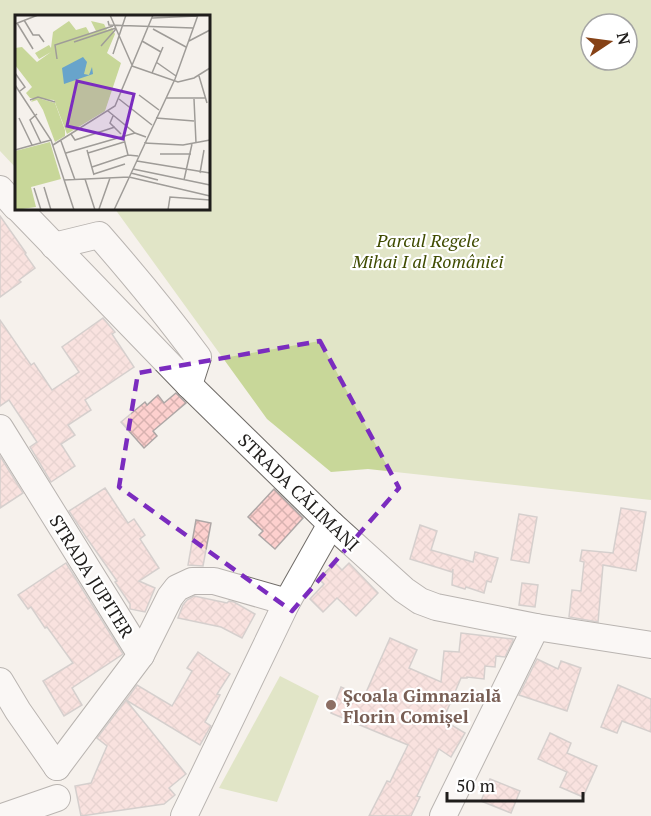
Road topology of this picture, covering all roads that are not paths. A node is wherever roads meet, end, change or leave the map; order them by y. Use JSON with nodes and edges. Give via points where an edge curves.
{"nodes":[{"id":1,"x":0,"y":189,"type":"edge"},
{"id":2,"x":15,"y":206,"type":"edge"},
{"id":3,"x":19,"y":210,"type":"edge"},
{"id":4,"x":54,"y":246,"type":"junction"},
{"id":5,"x":189,"y":385,"type":"junction"},
{"id":6,"x":0,"y":428,"type":"edge"},
{"id":7,"x":331,"y":524,"type":"junction"},
{"id":8,"x":287,"y":602,"type":"junction"},
{"id":9,"x":536,"y":627,"type":"junction"},
{"id":10,"x":651,"y":645,"type":"edge"},
{"id":11,"x":141,"y":655,"type":"junction"},
{"id":12,"x":0,"y":681,"type":"edge"},
{"id":13,"x":57,"y":767,"type":"junction"},
{"id":14,"x":60,"y":807,"type":"edge"},
{"id":15,"x":5,"y":816,"type":"edge"},
{"id":16,"x":184,"y":816,"type":"edge"},
{"id":17,"x":443,"y":816,"type":"edge"}],
"edges":[{"from":1,"to":2,"type":"street","name":"STRADA CĂLIMANI"},
{"from":3,"to":4,"type":"street","name":"STRADA CĂLIMANI"},
{"from":4,"to":5,"type":"street","name":"STRADA CĂLIMANI"},
{"from":4,"to":5,"type":"street","via":[[99,235],[198,357]]},
{"from":5,"to":7,"type":"street","name":"STRADA CĂLIMANI"},
{"from":6,"to":11,"type":"street","name":"STRADA JUPITER"},
{"from":7,"to":8,"type":"street"},
{"from":7,"to":9,"type":"street","name":"STRADA CĂLIMANI","via":[[420,601]]},
{"from":8,"to":11,"type":"street","name":"STRADA JUPITER","via":[[213,581],[192,581],[177,588],[170,597]]},
{"from":8,"to":16,"type":"street"},
{"from":9,"to":10,"type":"street","name":"STRADA CĂLIMANI"},
{"from":9,"to":17,"type":"street"},
{"from":11,"to":13,"type":"street"},
{"from":12,"to":13,"type":"street"},
{"from":13,"to":14,"type":"street","via":[[55,783]]},
{"from":14,"to":15,"type":"street"}]}
